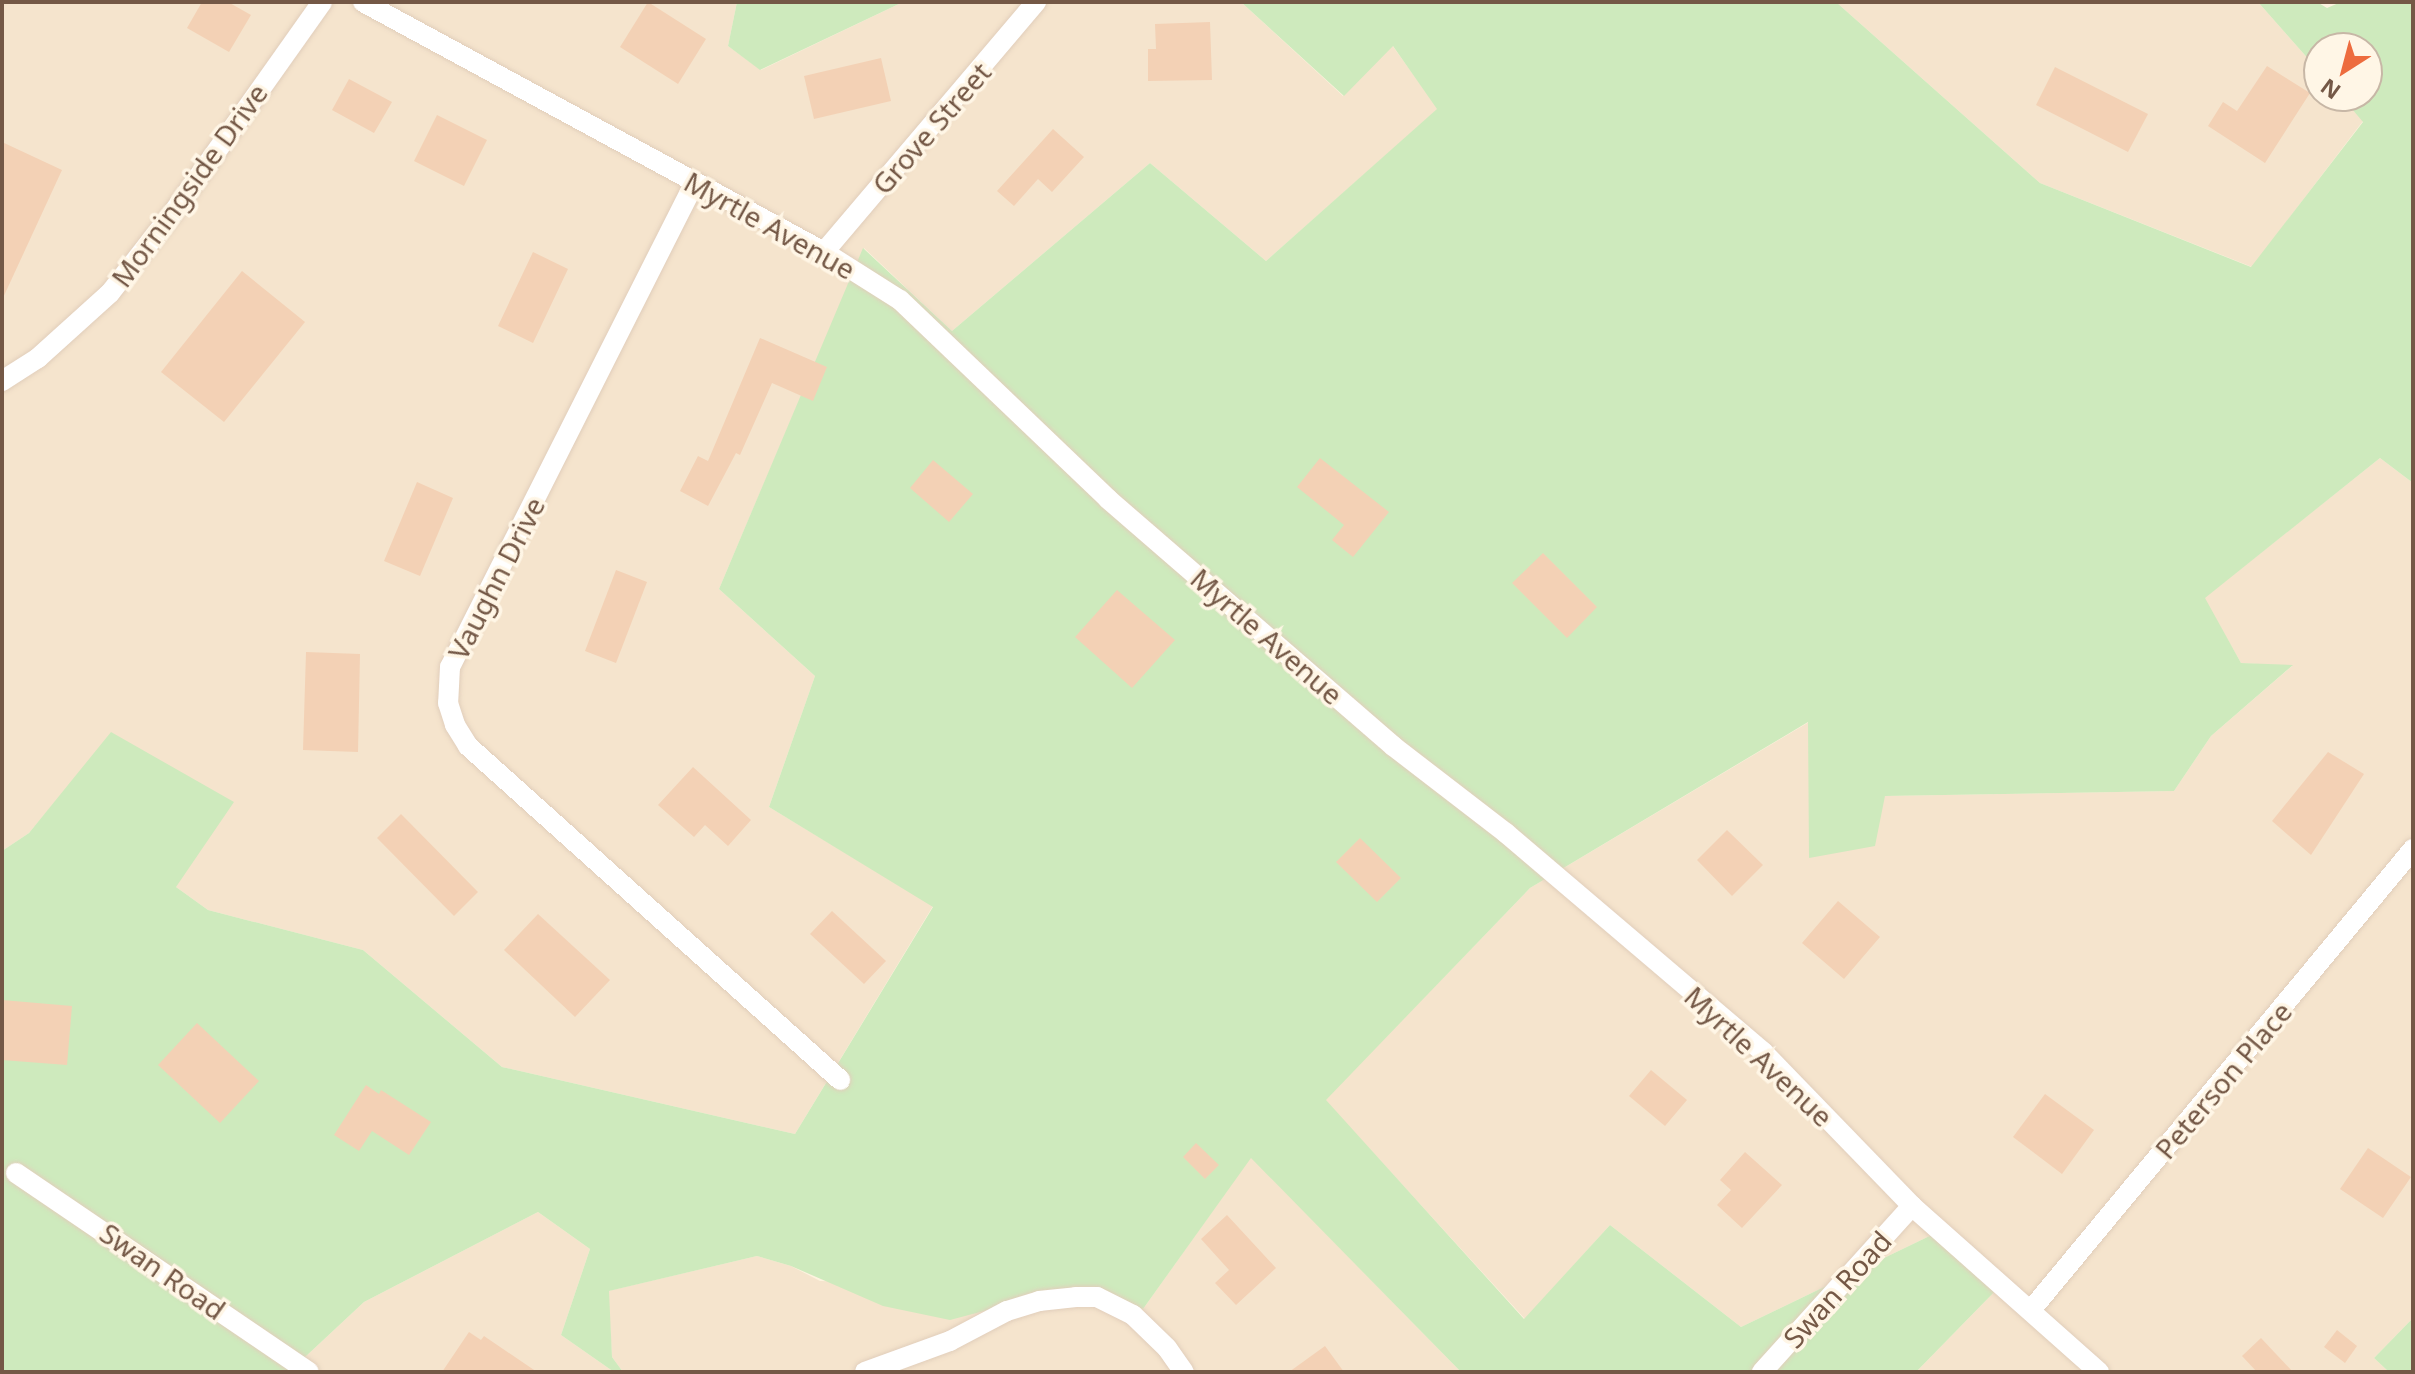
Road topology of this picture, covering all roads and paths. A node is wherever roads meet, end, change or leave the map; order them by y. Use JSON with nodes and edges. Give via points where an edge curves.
{"nodes":[{"id":1,"x":322,"y":2,"type":"edge"},
{"id":2,"x":363,"y":2,"type":"edge"},
{"id":3,"x":1036,"y":2,"type":"edge"},
{"id":4,"x":695,"y":182,"type":"junction"},
{"id":5,"x":824,"y":252,"type":"junction"},
{"id":6,"x":2,"y":381,"type":"edge"},
{"id":7,"x":2413,"y":849,"type":"edge"},
{"id":8,"x":840,"y":1080,"type":"dead end"},
{"id":9,"x":16,"y":1173,"type":"dead end"},
{"id":10,"x":1912,"y":1206,"type":"junction"},
{"id":11,"x":2031,"y":1310,"type":"junction"},
{"id":12,"x":309,"y":1372,"type":"edge"},
{"id":13,"x":865,"y":1372,"type":"edge"},
{"id":14,"x":1184,"y":1372,"type":"edge"},
{"id":15,"x":1762,"y":1372,"type":"edge"},
{"id":16,"x":2099,"y":1372,"type":"edge"}],
"edges":[{"from":1,"to":6,"type":"street","name":"Morningside Drive","via":[[110,293],[38,358]]},
{"from":2,"to":4,"type":"street","name":"Myrtle Avenue"},
{"from":3,"to":5,"type":"street","name":"Grove Street"},
{"from":4,"to":5,"type":"street","name":"Myrtle Avenue"},
{"from":4,"to":8,"type":"street","name":"Vaughn Drive","via":[[450,667],[448,703],[468,746]]},
{"from":5,"to":10,"type":"street","name":"Myrtle Avenue","via":[[900,300],[1108,499],[1393,746],[1506,833],[1763,1052]]},
{"from":7,"to":11,"type":"street","name":"Peterson Place"},
{"from":9,"to":12,"type":"street","name":"Swan Road"},
{"from":10,"to":11,"type":"street","name":"Myrtle Avenue"},
{"from":10,"to":15,"type":"street","name":"Swan Road"},
{"from":11,"to":16,"type":"street","name":"Myrtle Avenue"},
{"from":13,"to":14,"type":"street","via":[[938,1346],[1007,1311],[1076,1297],[1097,1297],[1133,1315]]}]}
